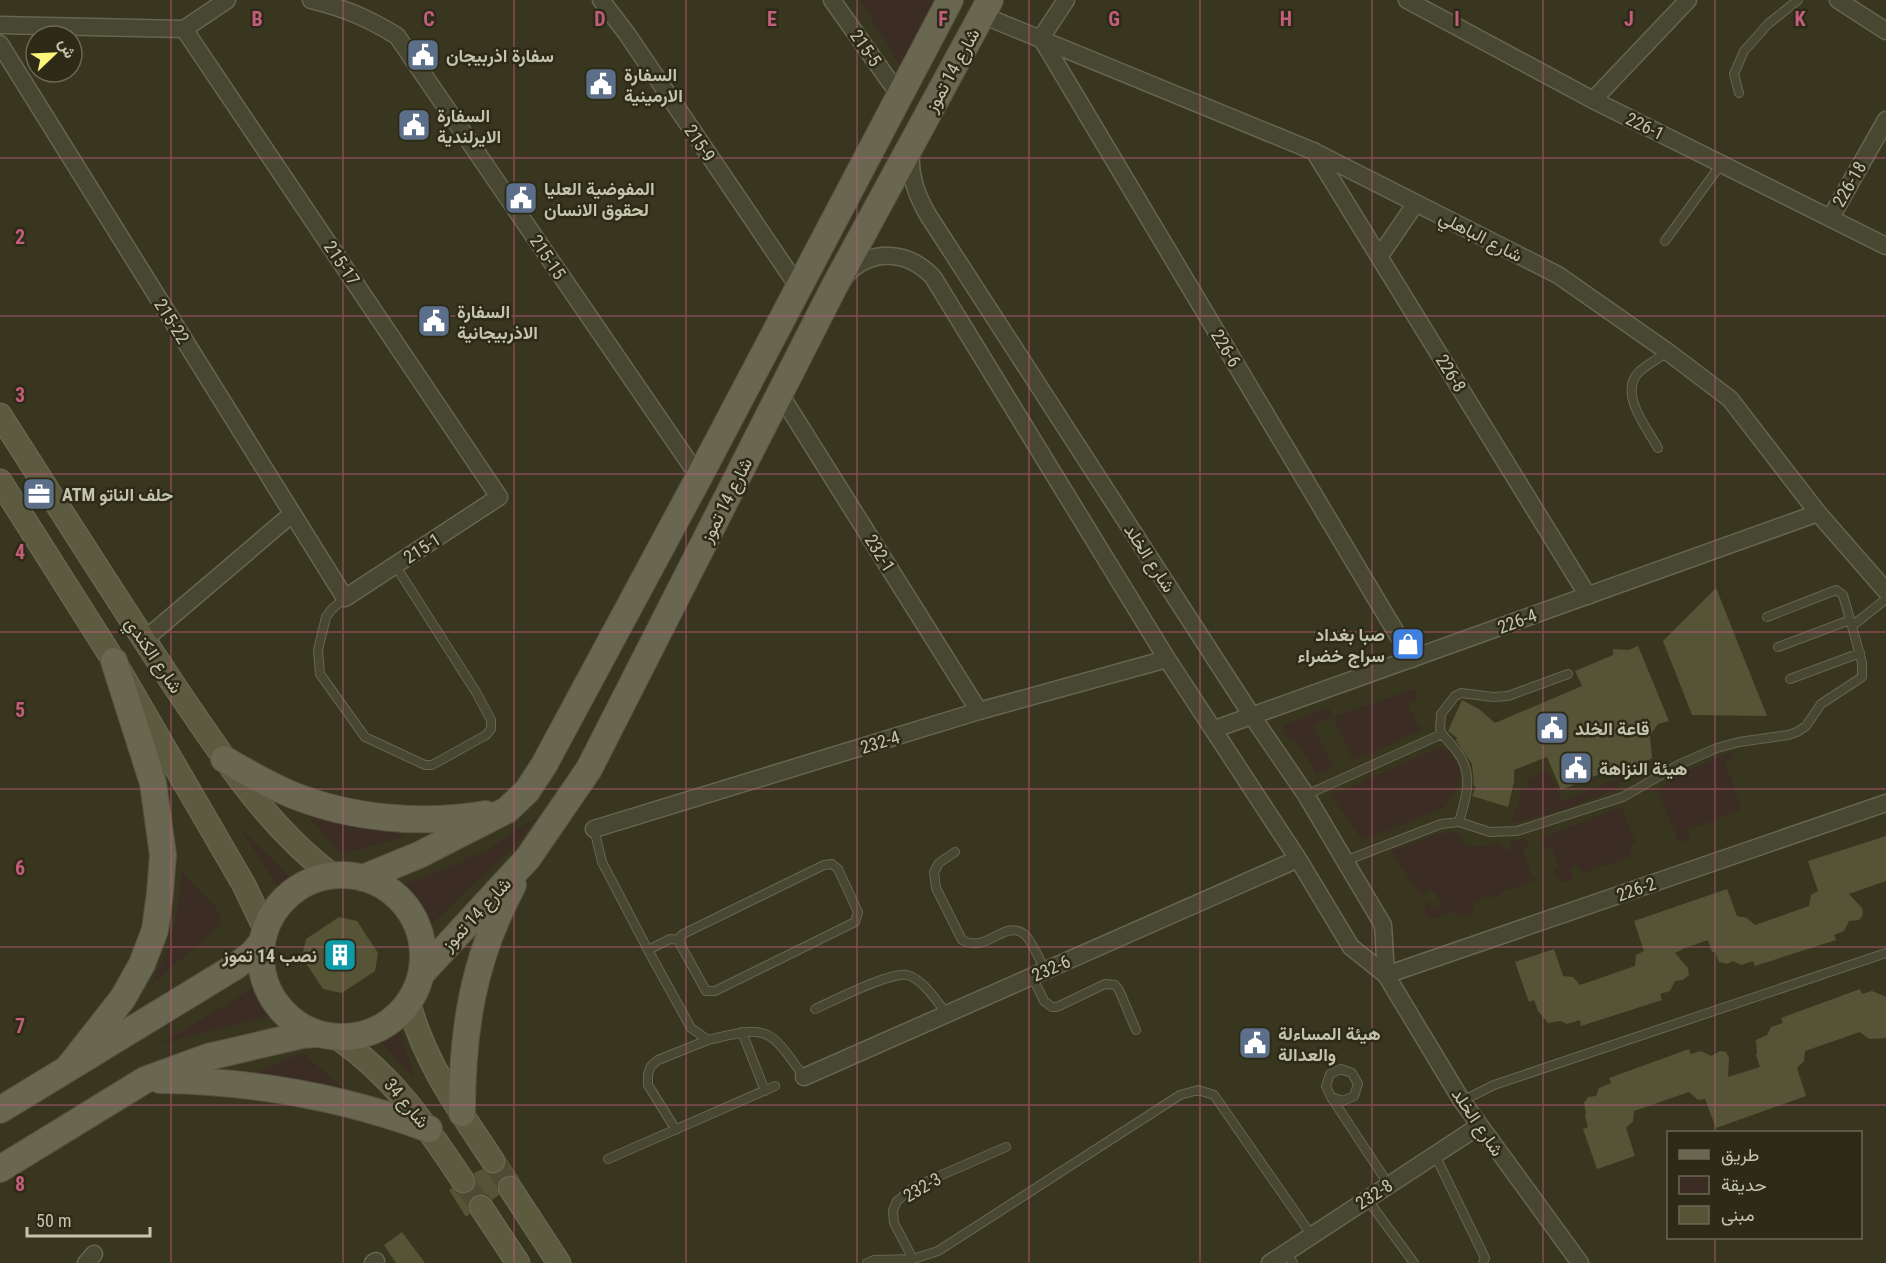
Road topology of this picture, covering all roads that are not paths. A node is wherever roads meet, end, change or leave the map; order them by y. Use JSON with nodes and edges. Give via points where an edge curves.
{"nodes":[{"id":1,"x":227,"y":0,"type":"edge"},
{"id":2,"x":311,"y":0,"type":"edge"},
{"id":3,"x":601,"y":0,"type":"edge"},
{"id":4,"x":832,"y":0,"type":"edge"},
{"id":5,"x":950,"y":0,"type":"edge"},
{"id":6,"x":1066,"y":0,"type":"edge"},
{"id":7,"x":1407,"y":0,"type":"edge"},
{"id":8,"x":1688,"y":0,"type":"edge"},
{"id":9,"x":1798,"y":0,"type":"edge"},
{"id":10,"x":1839,"y":0,"type":"edge"},
{"id":11,"x":986,"y":7,"type":"edge"},
{"id":12,"x":0,"y":25,"type":"edge"},
{"id":13,"x":184,"y":29,"type":"junction"},
{"id":14,"x":1886,"y":31,"type":"edge"},
{"id":15,"x":1041,"y":38,"type":"junction"},
{"id":16,"x":0,"y":44,"type":"edge"},
{"id":17,"x":1739,"y":93,"type":"dead end"},
{"id":18,"x":900,"y":96,"type":"junction"},
{"id":19,"x":1593,"y":100,"type":"junction"},
{"id":20,"x":1886,"y":120,"type":"edge"},
{"id":21,"x":912,"y":142,"type":"junction"},
{"id":22,"x":1313,"y":151,"type":"junction"},
{"id":23,"x":1722,"y":163,"type":"junction"},
{"id":24,"x":1416,"y":203,"type":"junction"},
{"id":25,"x":1831,"y":218,"type":"junction"},
{"id":26,"x":1665,"y":241,"type":"dead end"},
{"id":27,"x":1886,"y":246,"type":"edge"},
{"id":28,"x":1379,"y":257,"type":"junction"},
{"id":29,"x":834,"y":287,"type":"junction"},
{"id":30,"x":799,"y":288,"type":"junction"},
{"id":31,"x":1668,"y":351,"type":"junction"},
{"id":32,"x":780,"y":394,"type":"junction"},
{"id":33,"x":0,"y":415,"type":"edge"},
{"id":34,"x":1658,"y":448,"type":"dead end"},
{"id":35,"x":699,"y":477,"type":"junction"},
{"id":36,"x":0,"y":481,"type":"edge"},
{"id":37,"x":500,"y":497,"type":"joint"},
{"id":38,"x":1818,"y":513,"type":"junction"},
{"id":39,"x":292,"y":514,"type":"junction"},
{"id":40,"x":395,"y":565,"type":"junction"},
{"id":41,"x":1886,"y":591,"type":"edge"},
{"id":42,"x":1588,"y":596,"type":"junction"},
{"id":43,"x":345,"y":598,"type":"junction"},
{"id":44,"x":1886,"y":599,"type":"edge"},
{"id":45,"x":1767,"y":617,"type":"dead end"},
{"id":46,"x":1851,"y":623,"type":"junction"},
{"id":47,"x":144,"y":640,"type":"junction"},
{"id":48,"x":1778,"y":647,"type":"dead end"},
{"id":49,"x":1860,"y":653,"type":"junction"},
{"id":50,"x":1167,"y":659,"type":"junction"},
{"id":51,"x":1412,"y":659,"type":"junction"},
{"id":52,"x":114,"y":661,"type":"junction"},
{"id":53,"x":1568,"y":674,"type":"dead end"},
{"id":54,"x":1790,"y":679,"type":"dead end"},
{"id":55,"x":980,"y":711,"type":"junction"},
{"id":56,"x":1252,"y":716,"type":"junction"},
{"id":57,"x":1215,"y":729,"type":"junction"},
{"id":58,"x":1443,"y":734,"type":"junction"},
{"id":59,"x":224,"y":759,"type":"junction"},
{"id":60,"x":1306,"y":795,"type":"junction"},
{"id":61,"x":1886,"y":803,"type":"edge"},
{"id":62,"x":507,"y":810,"type":"junction"},
{"id":63,"x":1459,"y":822,"type":"junction"},
{"id":64,"x":594,"y":829,"type":"joint"},
{"id":65,"x":956,"y":852,"type":"dead end"},
{"id":66,"x":528,"y":858,"type":"junction"},
{"id":67,"x":1298,"y":859,"type":"junction"},
{"id":68,"x":1345,"y":861,"type":"junction"},
{"id":69,"x":332,"y":875,"type":"junction"},
{"id":70,"x":363,"y":878,"type":"junction"},
{"id":71,"x":264,"y":935,"type":"junction"},
{"id":72,"x":680,"y":940,"type":"junction"},
{"id":73,"x":648,"y":950,"type":"junction"},
{"id":74,"x":1886,"y":953,"type":"edge"},
{"id":75,"x":422,"y":973,"type":"junction"},
{"id":76,"x":1039,"y":973,"type":"junction"},
{"id":77,"x":1386,"y":975,"type":"junction"},
{"id":78,"x":409,"y":1003,"type":"junction"},
{"id":79,"x":815,"y":1009,"type":"dead end"},
{"id":80,"x":947,"y":1014,"type":"junction"},
{"id":81,"x":1136,"y":1030,"type":"dead end"},
{"id":82,"x":742,"y":1032,"type":"junction"},
{"id":83,"x":327,"y":1036,"type":"junction"},
{"id":84,"x":708,"y":1040,"type":"junction"},
{"id":85,"x":68,"y":1068,"type":"junction"},
{"id":86,"x":804,"y":1077,"type":"joint"},
{"id":87,"x":145,"y":1080,"type":"junction"},
{"id":88,"x":775,"y":1086,"type":"dead end"},
{"id":89,"x":765,"y":1091,"type":"junction"},
{"id":90,"x":1331,"y":1097,"type":"dead end"},
{"id":91,"x":1462,"y":1101,"type":"junction"},
{"id":92,"x":0,"y":1110,"type":"edge"},
{"id":93,"x":462,"y":1113,"type":"junction"},
{"id":94,"x":1479,"y":1126,"type":"junction"},
{"id":95,"x":429,"y":1129,"type":"junction"},
{"id":96,"x":676,"y":1130,"type":"junction"},
{"id":97,"x":1006,"y":1147,"type":"dead end"},
{"id":98,"x":1435,"y":1155,"type":"junction"},
{"id":99,"x":608,"y":1159,"type":"dead end"},
{"id":100,"x":493,"y":1161,"type":"tunnel mouth"},
{"id":101,"x":0,"y":1169,"type":"edge"},
{"id":102,"x":463,"y":1181,"type":"tunnel mouth"},
{"id":103,"x":1389,"y":1185,"type":"junction"},
{"id":104,"x":510,"y":1188,"type":"tunnel mouth"},
{"id":105,"x":1367,"y":1199,"type":"junction"},
{"id":106,"x":481,"y":1207,"type":"tunnel mouth"},
{"id":107,"x":1312,"y":1236,"type":"junction"},
{"id":108,"x":1289,"y":1258,"type":"edge"},
{"id":109,"x":913,"y":1259,"type":"junction"},
{"id":110,"x":518,"y":1263,"type":"edge"},
{"id":111,"x":559,"y":1263,"type":"edge"},
{"id":112,"x":867,"y":1263,"type":"edge"},
{"id":113,"x":1270,"y":1263,"type":"edge"},
{"id":114,"x":1414,"y":1263,"type":"edge"},
{"id":115,"x":1483,"y":1263,"type":"edge"},
{"id":116,"x":1580,"y":1263,"type":"edge"}],
"edges":[{"from":1,"to":13,"type":"street"},
{"from":2,"to":35,"type":"street","name":"215-15","via":[[341,7],[397,36]]},
{"from":3,"to":30,"type":"street","name":"215-9"},
{"from":4,"to":18,"type":"street","name":"215-5"},
{"from":5,"to":18,"type":"main road","name":"شارع 14 تموز"},
{"from":6,"to":15,"type":"street"},
{"from":7,"to":19,"type":"street","name":"226-1"},
{"from":8,"to":19,"type":"street"},
{"from":9,"to":17,"type":"lane","via":[[1768,24],[1744,51],[1734,74]]},
{"from":10,"to":14,"type":"street"},
{"from":11,"to":15,"type":"street","name":"شارع الباهلي"},
{"from":11,"to":21,"type":"main road","name":"شارع 14 تموز"},
{"from":12,"to":13,"type":"street"},
{"from":13,"to":37,"type":"street","name":"215-17"},
{"from":15,"to":22,"type":"street","name":"شارع الباهلي"},
{"from":15,"to":51,"type":"street","name":"226-6"},
{"from":16,"to":39,"type":"street","name":"215-22"},
{"from":18,"to":30,"type":"main road","name":"شارع 14 تموز"},
{"from":19,"to":23,"type":"street","name":"226-1"},
{"from":20,"to":25,"type":"street","name":"226-18"},
{"from":21,"to":29,"type":"main road","name":"شارع 14 تموز"},
{"from":21,"to":56,"type":"street","name":"شارع الخلد","via":[[913,179],[928,215]]},
{"from":22,"to":24,"type":"street","name":"شارع الباهلي"},
{"from":22,"to":28,"type":"street","name":"226-8"},
{"from":23,"to":25,"type":"street","name":"226-1"},
{"from":23,"to":26,"type":"lane"},
{"from":24,"to":28,"type":"street"},
{"from":24,"to":31,"type":"street","name":"شارع الباهلي","via":[[1558,275]]},
{"from":25,"to":27,"type":"street","name":"226-1"},
{"from":28,"to":42,"type":"street","name":"226-8"},
{"from":29,"to":32,"type":"main road","name":"شارع 14 تموز"},
{"from":29,"to":50,"type":"street","name":"شارع الخلد","via":[[857,266],[876,257],[912,259],[933,276]]},
{"from":30,"to":35,"type":"main road","name":"شارع 14 تموز"},
{"from":31,"to":34,"type":"lane","via":[[1638,373],[1631,386],[1632,402]]},
{"from":31,"to":38,"type":"street","name":"شارع الباهلي","via":[[1730,399]]},
{"from":32,"to":55,"type":"street","name":"232-1"},
{"from":32,"to":66,"type":"main road","name":"شارع 14 تموز","via":[[589,769]]},
{"from":33,"to":47,"type":"street","name":"شارع الكندي"},
{"from":35,"to":62,"type":"main road","name":"شارع 14 تموز","via":[[544,765]]},
{"from":36,"to":52,"type":"street","name":"شارع الكندي"},
{"from":37,"to":40,"type":"street","name":"215-1"},
{"from":38,"to":41,"type":"street","name":"شارع الباهلي"},
{"from":38,"to":42,"type":"street","name":"226-4"},
{"from":39,"to":43,"type":"street","name":"215-22"},
{"from":39,"to":47,"type":"street"},
{"from":40,"to":43,"type":"street","name":"215-1"},
{"from":40,"to":43,"type":"lane","via":[[481,701],[492,724],[486,735],[432,765],[365,737],[318,669],[326,617]]},
{"from":42,"to":51,"type":"street","name":"226-4"},
{"from":44,"to":46,"type":"lane"},
{"from":45,"to":46,"type":"lane","via":[[1836,590],[1843,594]]},
{"from":46,"to":48,"type":"lane"},
{"from":46,"to":49,"type":"lane"},
{"from":47,"to":59,"type":"street","name":"شارع الكندي"},
{"from":49,"to":54,"type":"lane"},
{"from":49,"to":63,"type":"lane","via":[[1862,677],[1821,704],[1797,732],[1718,748],[1680,764],[1623,797],[1517,831],[1490,832]]},
{"from":50,"to":55,"type":"street","name":"232-4"},
{"from":50,"to":57,"type":"street","name":"شارع الخلد"},
{"from":51,"to":56,"type":"street","name":"226-4"},
{"from":52,"to":71,"type":"street","name":"شارع الكندي","via":[[244,885]]},
{"from":52,"to":85,"type":"main road","via":[[153,783],[163,855],[160,893],[155,930],[142,964],[123,998]]},
{"from":53,"to":58,"type":"lane","via":[[1508,696],[1461,693],[1440,714]]},
{"from":55,"to":64,"type":"street","name":"232-4"},
{"from":56,"to":57,"type":"street","name":"226-4"},
{"from":56,"to":60,"type":"street","name":"شارع الخلد"},
{"from":57,"to":67,"type":"street","name":"شارع الخلد"},
{"from":58,"to":60,"type":"lane"},
{"from":58,"to":63,"type":"lane","via":[[1465,763],[1468,775]]},
{"from":59,"to":62,"type":"main road","via":[[290,794],[360,814],[434,819]]},
{"from":59,"to":69,"type":"street","name":"شارع الكندي","via":[[300,850]]},
{"from":60,"to":68,"type":"street","name":"شارع الخلد"},
{"from":61,"to":77,"type":"street","name":"226-2"},
{"from":62,"to":70,"type":"main road","name":"شارع 14 تموز","via":[[419,855]]},
{"from":63,"to":68,"type":"lane","via":[[1441,824]]},
{"from":64,"to":73,"type":"lane","via":[[603,862]]},
{"from":65,"to":76,"type":"lane","via":[[939,862],[933,872],[936,888],[962,940],[983,943],[1017,930],[1026,934]]},
{"from":66,"to":75,"type":"main road","name":"شارع 14 تموز"},
{"from":66,"to":93,"type":"main road","via":[[491,933],[476,976],[464,1044]]},
{"from":67,"to":76,"type":"street","name":"232-6"},
{"from":67,"to":77,"type":"street","name":"شارع الخلد","via":[[1351,947]]},
{"from":68,"to":77,"type":"street","name":"شارع الخلد","via":[[1383,925]]},
{"from":69,"to":70,"type":"main road"},
{"from":69,"to":71,"type":"main road","via":[[303,884],[291,893],[271,915]]},
{"from":70,"to":75,"type":"main road","via":[[379,884],[406,906],[421,938]]},
{"from":71,"to":83,"type":"main road","via":[[261,958],[268,990],[277,1005],[301,1027]]},
{"from":71,"to":85,"type":"main road","via":[[253,953],[236,966]]},
{"from":72,"to":72,"type":"lane","via":[[686,932],[828,864],[838,869],[858,912],[855,922],[712,993],[704,988]]},
{"from":72,"to":73,"type":"lane","via":[[670,939]]},
{"from":73,"to":84,"type":"lane","via":[[692,1028]]},
{"from":74,"to":91,"type":"lane","via":[[1494,1085]]},
{"from":75,"to":78,"type":"main road"},
{"from":76,"to":80,"type":"street","name":"232-6"},
{"from":76,"to":81,"type":"lane","via":[[1044,1001],[1052,1007],[1105,984],[1115,985]]},
{"from":77,"to":91,"type":"street","name":"شارع الخلد"},
{"from":78,"to":83,"type":"main road","via":[[383,1027],[367,1034]]},
{"from":78,"to":93,"type":"street","name":"شارع 34","via":[[433,1066]]},
{"from":79,"to":80,"type":"lane","via":[[892,976],[908,975],[921,983]]},
{"from":80,"to":86,"type":"street","name":"232-6"},
{"from":82,"to":84,"type":"lane"},
{"from":82,"to":86,"type":"lane","via":[[760,1032],[774,1038]]},
{"from":82,"to":89,"type":"lane"},
{"from":83,"to":87,"type":"main road","via":[[208,1057]]},
{"from":83,"to":95,"type":"street","name":"شارع 34","via":[[356,1051],[391,1082]]},
{"from":84,"to":96,"type":"lane","via":[[658,1060],[648,1074],[648,1085]]},
{"from":85,"to":92,"type":"main road"},
{"from":87,"to":95,"type":"main road","via":[[222,1082],[290,1090],[384,1113]]},
{"from":87,"to":101,"type":"main road"},
{"from":88,"to":89,"type":"lane"},
{"from":89,"to":96,"type":"lane"},
{"from":90,"to":103,"type":"lane"},
{"from":91,"to":94,"type":"street","name":"شارع الخلد"},
{"from":93,"to":100,"type":"street","name":"شارع 34"},
{"from":94,"to":98,"type":"street","name":"232-8"},
{"from":94,"to":116,"type":"street","name":"شارع الخلد"},
{"from":95,"to":102,"type":"street","name":"شارع 34"},
{"from":96,"to":99,"type":"lane"},
{"from":97,"to":109,"type":"lane","name":"232-3","via":[[914,1187],[897,1200],[894,1223]]},
{"from":98,"to":103,"type":"street","name":"232-8"},
{"from":98,"to":115,"type":"lane","via":[[1485,1258]]},
{"from":103,"to":105,"type":"street","name":"232-8"},
{"from":104,"to":111,"type":"street"},
{"from":105,"to":107,"type":"street","name":"232-8"},
{"from":105,"to":114,"type":"lane"},
{"from":106,"to":110,"type":"street"},
{"from":107,"to":108,"type":"street","name":"232-8"},
{"from":107,"to":109,"type":"lane","via":[[1215,1095],[1198,1090],[1180,1095],[938,1251]]},
{"from":108,"to":113,"type":"street","name":"232-8"},
{"from":109,"to":112,"type":"lane"}]}
